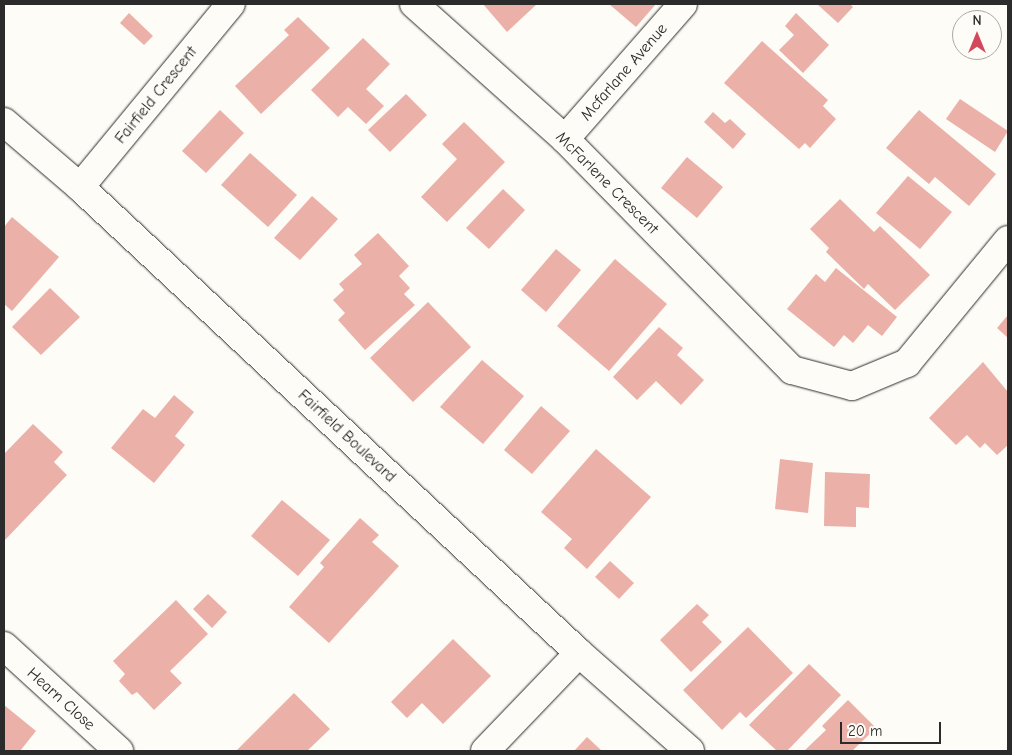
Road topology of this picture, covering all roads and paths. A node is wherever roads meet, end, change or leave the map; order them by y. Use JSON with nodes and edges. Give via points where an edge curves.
{"nodes":[{"id":1,"x":231,"y":4,"type":"edge"},
{"id":2,"x":414,"y":4,"type":"edge"},
{"id":3,"x":683,"y":4,"type":"edge"},
{"id":4,"x":4,"y":122,"type":"edge"},
{"id":5,"x":565,"y":139,"type":"junction"},
{"id":6,"x":80,"y":187,"type":"junction"},
{"id":7,"x":1008,"y":240,"type":"edge"},
{"id":8,"x":4,"y":646,"type":"edge"},
{"id":9,"x":579,"y":653,"type":"junction"},
{"id":10,"x":119,"y":751,"type":"edge"},
{"id":11,"x":485,"y":751,"type":"edge"},
{"id":12,"x":690,"y":751,"type":"edge"}],
"edges":[{"from":1,"to":6,"type":"street","name":"Fairfield Crescent"},
{"from":2,"to":5,"type":"street","name":"McFarlene Crescent"},
{"from":3,"to":5,"type":"street","name":"Mcfarlane Avenue"},
{"from":4,"to":6,"type":"street","name":"Fairfield Boulevard"},
{"from":5,"to":7,"type":"street","name":"McFarlene Crescent","via":[[792,370],[852,386],[907,363]]},
{"from":6,"to":9,"type":"street","name":"Fairfield Boulevard"},
{"from":8,"to":10,"type":"street","name":"Hearn Close"},
{"from":9,"to":11,"type":"street"},
{"from":9,"to":12,"type":"street","name":"Fairfield Boulevard"}]}
